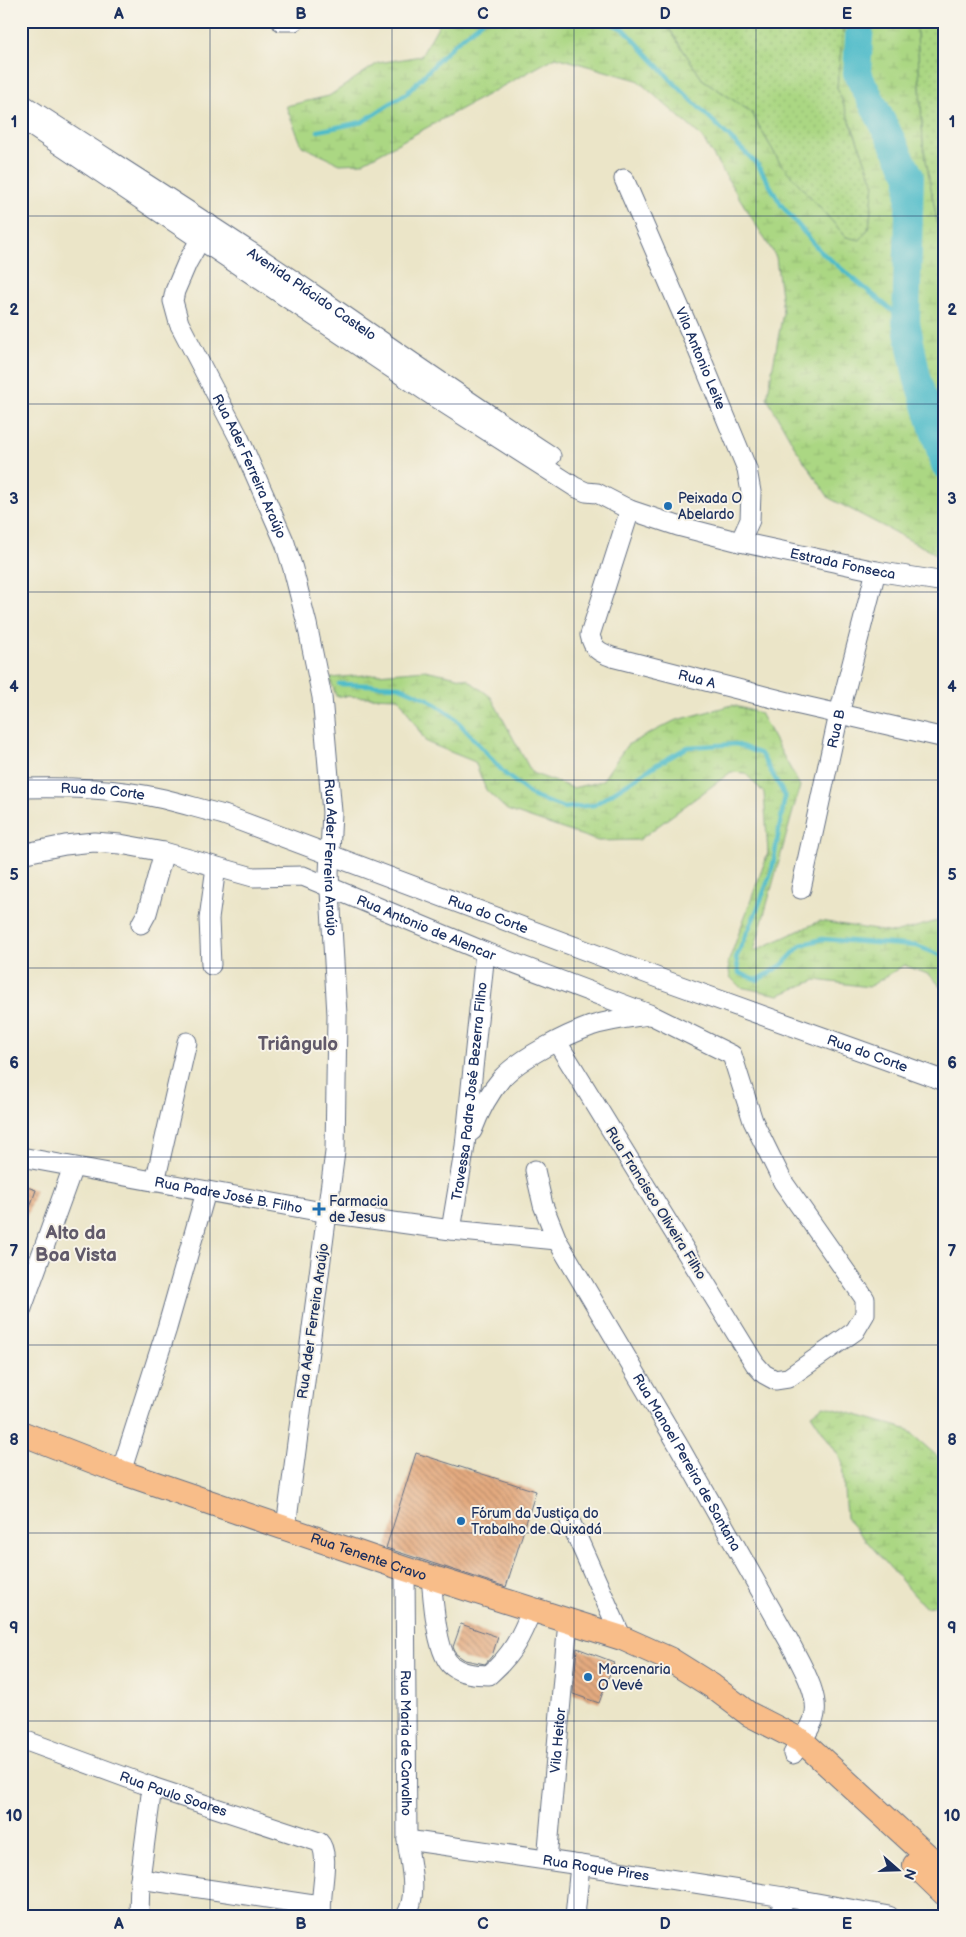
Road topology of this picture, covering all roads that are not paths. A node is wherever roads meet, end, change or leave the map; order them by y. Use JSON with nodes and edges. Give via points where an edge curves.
{"nodes":[{"id":1,"x":282,"y":21,"type":"edge"},
{"id":2,"x":294,"y":21,"type":"edge"},
{"id":3,"x":21,"y":103,"type":"edge"},
{"id":4,"x":30,"y":119,"type":"edge"},
{"id":5,"x":624,"y":179,"type":"dead end"},
{"id":6,"x":205,"y":232,"type":"junction"},
{"id":7,"x":630,"y":510,"type":"junction"},
{"id":8,"x":740,"y":542,"type":"junction"},
{"id":9,"x":876,"y":571,"type":"junction"},
{"id":10,"x":945,"y":582,"type":"edge"},
{"id":11,"x":839,"y":714,"type":"junction"},
{"id":12,"x":945,"y":738,"type":"edge"},
{"id":13,"x":21,"y":788,"type":"edge"},
{"id":14,"x":164,"y":852,"type":"junction"},
{"id":15,"x":21,"y":854,"type":"edge"},
{"id":16,"x":331,"y":857,"type":"junction"},
{"id":17,"x":216,"y":867,"type":"junction"},
{"id":18,"x":331,"y":888,"type":"junction"},
{"id":19,"x":801,"y":889,"type":"dead end"},
{"id":20,"x":142,"y":924,"type":"dead end"},
{"id":21,"x":485,"y":952,"type":"junction"},
{"id":22,"x":211,"y":965,"type":"dead end"},
{"id":23,"x":649,"y":1014,"type":"junction"},
{"id":24,"x":187,"y":1042,"type":"dead end"},
{"id":25,"x":557,"y":1042,"type":"junction"},
{"id":26,"x":732,"y":1055,"type":"joint"},
{"id":27,"x":945,"y":1081,"type":"edge"},
{"id":28,"x":465,"y":1146,"type":"junction"},
{"id":29,"x":21,"y":1157,"type":"edge"},
{"id":30,"x":73,"y":1167,"type":"junction"},
{"id":31,"x":535,"y":1170,"type":"dead end"},
{"id":32,"x":155,"y":1182,"type":"junction"},
{"id":33,"x":206,"y":1192,"type":"junction"},
{"id":34,"x":328,"y":1213,"type":"junction"},
{"id":35,"x":451,"y":1230,"type":"junction"},
{"id":36,"x":557,"y":1240,"type":"junction"},
{"id":37,"x":21,"y":1311,"type":"edge"},
{"id":38,"x":21,"y":1433,"type":"edge"},
{"id":39,"x":121,"y":1472,"type":"junction"},
{"id":40,"x":570,"y":1521,"type":"dead end"},
{"id":41,"x":286,"y":1527,"type":"junction"},
{"id":42,"x":405,"y":1568,"type":"junction"},
{"id":43,"x":431,"y":1577,"type":"junction"},
{"id":44,"x":532,"y":1609,"type":"junction"},
{"id":45,"x":568,"y":1621,"type":"junction"},
{"id":46,"x":622,"y":1638,"type":"junction"},
{"id":47,"x":21,"y":1739,"type":"edge"},
{"id":48,"x":797,"y":1747,"type":"junction"},
{"id":49,"x":152,"y":1787,"type":"junction"},
{"id":50,"x":407,"y":1840,"type":"junction"},
{"id":51,"x":547,"y":1860,"type":"junction"},
{"id":52,"x":580,"y":1865,"type":"junction"},
{"id":53,"x":945,"y":1872,"type":"edge"},
{"id":54,"x":140,"y":1880,"type":"junction"},
{"id":55,"x":945,"y":1894,"type":"edge"},
{"id":56,"x":784,"y":1897,"type":"junction"},
{"id":57,"x":321,"y":1911,"type":"edge"},
{"id":58,"x":139,"y":1916,"type":"edge"},
{"id":59,"x":406,"y":1916,"type":"edge"},
{"id":60,"x":575,"y":1916,"type":"edge"},
{"id":61,"x":780,"y":1916,"type":"edge"},
{"id":62,"x":889,"y":1916,"type":"edge"}],
"edges":[{"from":1,"to":2,"type":"street"},
{"from":3,"to":4,"type":"street","name":"Avenida Plácido Castelo"},
{"from":4,"to":6,"type":"street","name":"Avenida Plácido Castelo"},
{"from":5,"to":8,"type":"street","name":"Vila Antonio Leite","via":[[747,469],[751,492],[750,520]]},
{"from":6,"to":7,"type":"street","name":"Avenida Plácido Castelo","via":[[443,394],[576,472],[597,492]]},
{"from":6,"to":16,"type":"street","name":"Rua Ader Ferreira Araújo","via":[[181,276],[173,301],[179,323],[238,438],[294,569],[322,697],[332,812]]},
{"from":7,"to":8,"type":"street","name":"Avenida Plácido Castelo"},
{"from":7,"to":11,"type":"street","name":"Rua A","via":[[593,621],[592,646],[612,657]]},
{"from":8,"to":9,"type":"street","name":"Estrada Fonseca"},
{"from":9,"to":10,"type":"street","name":"Estrada Fonseca"},
{"from":9,"to":11,"type":"street","name":"Rua B"},
{"from":11,"to":12,"type":"street","name":"Rua A"},
{"from":11,"to":19,"type":"street","name":"Rua B"},
{"from":13,"to":16,"type":"street","name":"Rua do Corte","via":[[109,790],[162,799],[224,816]]},
{"from":14,"to":15,"type":"street","name":"Rua Antonio de Alencar","via":[[94,842]]},
{"from":14,"to":17,"type":"street","name":"Rua Antonio de Alencar"},
{"from":14,"to":20,"type":"street"},
{"from":16,"to":18,"type":"street","name":"Rua Ader Ferreira Araújo"},
{"from":16,"to":27,"type":"street","name":"Rua do Corte"},
{"from":17,"to":18,"type":"street","name":"Rua Antonio de Alencar","via":[[253,877],[303,876]]},
{"from":17,"to":22,"type":"street","via":[[210,919]]},
{"from":18,"to":21,"type":"street","name":"Rua Antonio de Alencar"},
{"from":18,"to":34,"type":"street","name":"Rua Ader Ferreira Araújo","via":[[337,1015],[335,1152]]},
{"from":21,"to":23,"type":"street","name":"Rua Antonio de Alencar"},
{"from":21,"to":28,"type":"street","name":"Travessa Padre José Bezerra Filho"},
{"from":23,"to":25,"type":"street","via":[[591,1026]]},
{"from":23,"to":26,"type":"street","name":"Rua Antonio de Alencar"},
{"from":24,"to":32,"type":"street"},
{"from":25,"to":26,"type":"street","name":"Rua Francisco Oliveira Filho","via":[[755,1364],[775,1380],[788,1378],[855,1331],[865,1314],[865,1299],[783,1182],[753,1121]]},
{"from":25,"to":28,"type":"street","via":[[514,1066],[503,1077],[478,1114]]},
{"from":28,"to":35,"type":"street","name":"Travessa Padre José Bezerra Filho"},
{"from":29,"to":30,"type":"street","name":"Rua Padre José B. Filho"},
{"from":30,"to":32,"type":"street","name":"Rua Padre José B. Filho"},
{"from":30,"to":37,"type":"street"},
{"from":31,"to":36,"type":"street","name":"Rua Manoel Pereira de Santana","via":[[543,1205]]},
{"from":32,"to":33,"type":"street","name":"Rua Padre José B. Filho"},
{"from":33,"to":34,"type":"street","name":"Rua Padre José B. Filho"},
{"from":33,"to":39,"type":"street"},
{"from":34,"to":35,"type":"street","name":"Rua Padre José B. Filho"},
{"from":34,"to":41,"type":"street","name":"Rua Ader Ferreira Araújo"},
{"from":35,"to":36,"type":"street","name":"Rua Padre José B. Filho"},
{"from":36,"to":48,"type":"street","name":"Rua Manoel Pereira de Santana","via":[[680,1448],[804,1670],[816,1706],[814,1720]]},
{"from":38,"to":39,"type":"main road","name":"Rua Tenente Cravo"},
{"from":39,"to":41,"type":"main road","name":"Rua Tenente Cravo"},
{"from":40,"to":46,"type":"street"},
{"from":41,"to":42,"type":"main road","name":"Rua Tenente Cravo"},
{"from":42,"to":43,"type":"main road","name":"Rua Tenente Cravo"},
{"from":42,"to":50,"type":"street","name":"Rua Maria de Carvalho"},
{"from":43,"to":44,"type":"main road","name":"Rua Tenente Cravo"},
{"from":43,"to":44,"type":"street","via":[[441,1649],[450,1665],[465,1672],[489,1675],[500,1665],[519,1640]]},
{"from":44,"to":45,"type":"main road","name":"Rua Tenente Cravo"},
{"from":45,"to":46,"type":"main road","name":"Rua Tenente Cravo"},
{"from":45,"to":51,"type":"street","name":"Vila Heitor"},
{"from":46,"to":48,"type":"main road","name":"Rua Tenente Cravo","via":[[669,1659],[768,1724]]},
{"from":47,"to":49,"type":"street","name":"Rua Paulo Soares"},
{"from":48,"to":53,"type":"main road"},
{"from":48,"to":55,"type":"main road"},
{"from":49,"to":54,"type":"street"},
{"from":49,"to":57,"type":"street","name":"Rua Paulo Soares","via":[[319,1842],[323,1849],[324,1869]]},
{"from":50,"to":51,"type":"street","name":"Rua Roque Pires"},
{"from":50,"to":59,"type":"street","name":"Rua Maria de Carvalho","via":[[413,1898]]},
{"from":51,"to":52,"type":"street","name":"Rua Roque Pires"},
{"from":52,"to":56,"type":"street","name":"Rua Roque Pires"},
{"from":52,"to":60,"type":"street"},
{"from":54,"to":57,"type":"street"},
{"from":54,"to":58,"type":"street"},
{"from":56,"to":61,"type":"street"},
{"from":56,"to":62,"type":"street","name":"Rua Roque Pires"}]}
